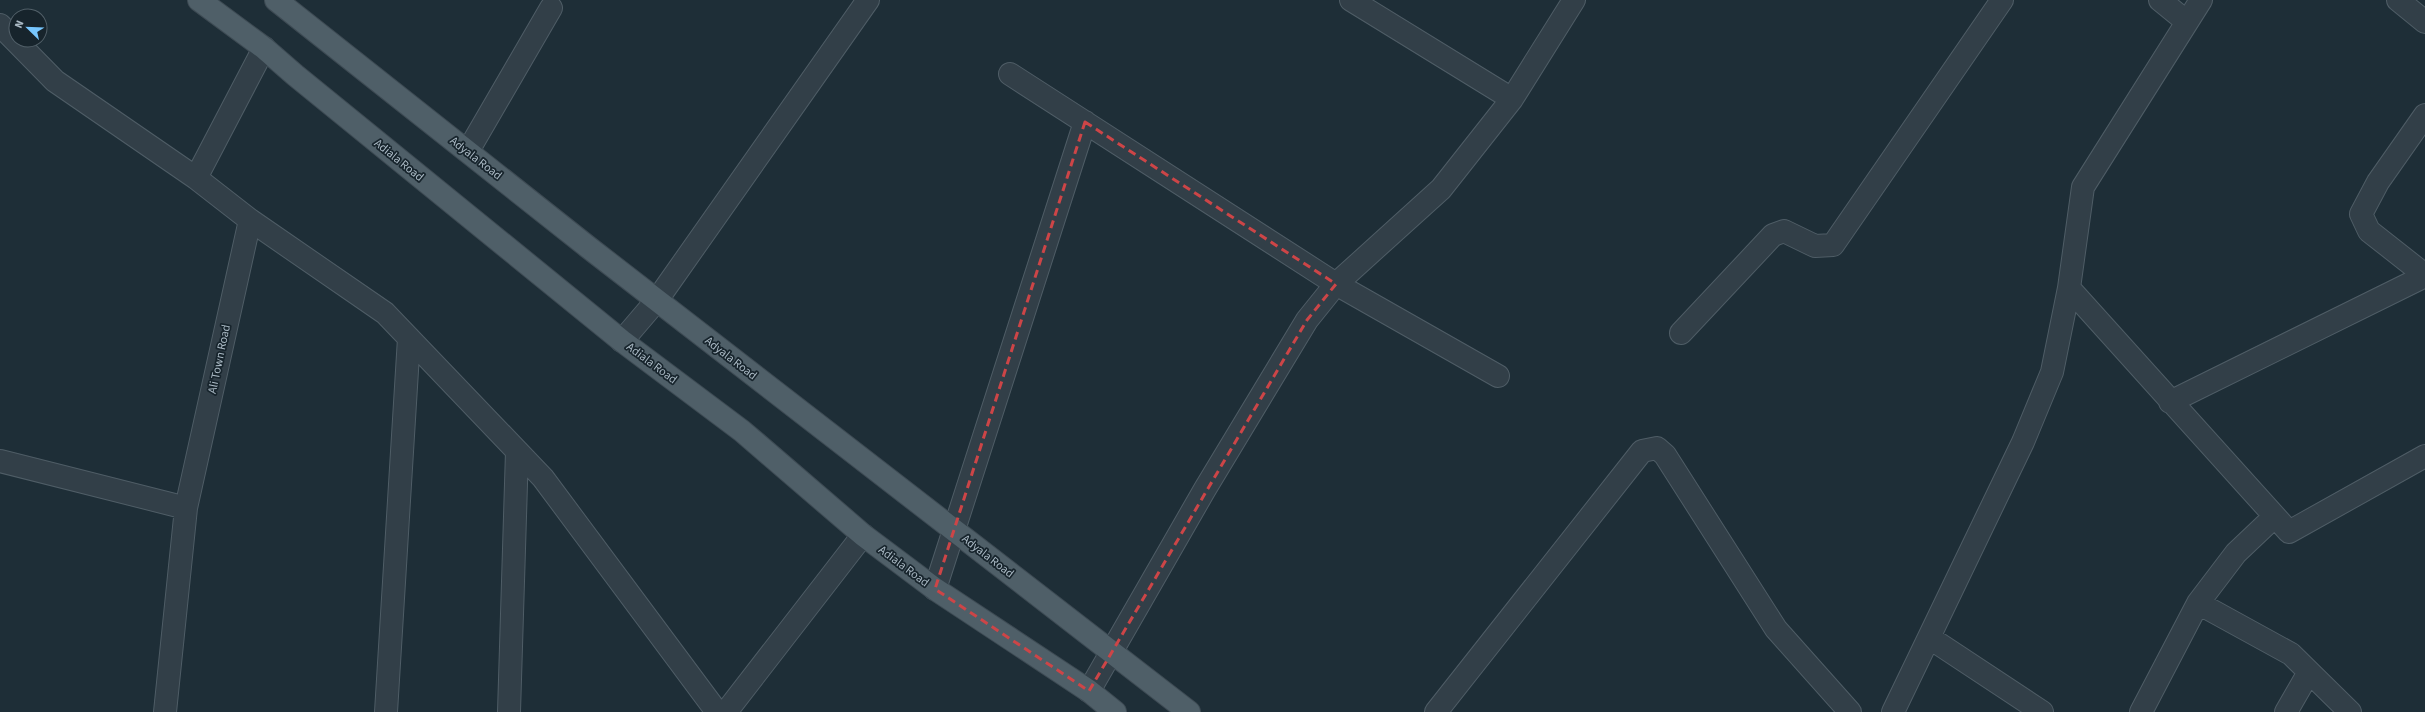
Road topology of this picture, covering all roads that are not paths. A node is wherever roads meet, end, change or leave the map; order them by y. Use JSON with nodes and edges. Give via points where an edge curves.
{"nodes":[{"id":1,"x":199,"y":0,"type":"edge"},
{"id":2,"x":276,"y":0,"type":"edge"},
{"id":3,"x":868,"y":0,"type":"edge"},
{"id":4,"x":1351,"y":0,"type":"edge"},
{"id":5,"x":1574,"y":0,"type":"edge"},
{"id":6,"x":2002,"y":0,"type":"edge"},
{"id":7,"x":2160,"y":0,"type":"edge"},
{"id":8,"x":2201,"y":0,"type":"edge"},
{"id":9,"x":2398,"y":0,"type":"edge"},
{"id":10,"x":551,"y":8,"type":"dead end"},
{"id":11,"x":2187,"y":22,"type":"junction"},
{"id":12,"x":2425,"y":22,"type":"edge"},
{"id":13,"x":1,"y":28,"type":"edge"},
{"id":14,"x":264,"y":48,"type":"junction"},
{"id":15,"x":1010,"y":74,"type":"dead end"},
{"id":16,"x":1512,"y":99,"type":"junction"},
{"id":17,"x":2425,"y":115,"type":"edge"},
{"id":18,"x":1085,"y":122,"type":"junction"},
{"id":19,"x":468,"y":151,"type":"junction"},
{"id":20,"x":196,"y":178,"type":"junction"},
{"id":21,"x":250,"y":220,"type":"junction"},
{"id":22,"x":2425,"y":275,"type":"edge"},
{"id":23,"x":1336,"y":284,"type":"junction"},
{"id":24,"x":2069,"y":288,"type":"junction"},
{"id":25,"x":656,"y":300,"type":"junction"},
{"id":26,"x":1681,"y":333,"type":"dead end"},
{"id":27,"x":409,"y":338,"type":"junction"},
{"id":28,"x":622,"y":341,"type":"junction"},
{"id":29,"x":1498,"y":376,"type":"dead end"},
{"id":30,"x":2170,"y":402,"type":"junction"},
{"id":31,"x":517,"y":451,"type":"junction"},
{"id":32,"x":2425,"y":456,"type":"edge"},
{"id":33,"x":0,"y":461,"type":"edge"},
{"id":34,"x":186,"y":508,"type":"junction"},
{"id":35,"x":2274,"y":517,"type":"junction"},
{"id":36,"x":954,"y":530,"type":"junction"},
{"id":37,"x":863,"y":535,"type":"junction"},
{"id":38,"x":935,"y":588,"type":"junction"},
{"id":39,"x":2198,"y":603,"type":"junction"},
{"id":40,"x":1930,"y":638,"type":"junction"},
{"id":41,"x":1111,"y":652,"type":"junction"},
{"id":42,"x":2309,"y":672,"type":"junction"},
{"id":43,"x":1089,"y":691,"type":"junction"},
{"id":44,"x":164,"y":712,"type":"edge"},
{"id":45,"x":386,"y":712,"type":"edge"},
{"id":46,"x":509,"y":712,"type":"edge"},
{"id":47,"x":717,"y":712,"type":"edge"},
{"id":48,"x":726,"y":712,"type":"edge"},
{"id":49,"x":1116,"y":712,"type":"edge"},
{"id":50,"x":1189,"y":712,"type":"edge"},
{"id":51,"x":1436,"y":712,"type":"edge"},
{"id":52,"x":1850,"y":712,"type":"edge"},
{"id":53,"x":1893,"y":712,"type":"edge"},
{"id":54,"x":2042,"y":712,"type":"edge"},
{"id":55,"x":2141,"y":712,"type":"edge"},
{"id":56,"x":2286,"y":712,"type":"edge"},
{"id":57,"x":2350,"y":712,"type":"edge"}],
"edges":[{"from":1,"to":14,"type":"main road","name":"Adiala Road"},
{"from":2,"to":19,"type":"main road","name":"Adyala Road"},
{"from":3,"to":25,"type":"street"},
{"from":4,"to":16,"type":"street"},
{"from":5,"to":16,"type":"street"},
{"from":6,"to":26,"type":"street","via":[[1833,245],[1815,246],[1784,231],[1773,235]]},
{"from":7,"to":11,"type":"street"},
{"from":8,"to":11,"type":"street"},
{"from":9,"to":12,"type":"street"},
{"from":10,"to":19,"type":"street"},
{"from":11,"to":24,"type":"street","via":[[2083,187]]},
{"from":13,"to":20,"type":"street","via":[[55,82]]},
{"from":14,"to":20,"type":"street"},
{"from":14,"to":28,"type":"main road","name":"Adiala Road"},
{"from":15,"to":18,"type":"street"},
{"from":16,"to":23,"type":"street","via":[[1441,189]]},
{"from":17,"to":22,"type":"street","via":[[2378,182],[2361,214],[2369,231]]},
{"from":18,"to":23,"type":"street"},
{"from":18,"to":36,"type":"street"},
{"from":19,"to":25,"type":"main road","name":"Adyala Road"},
{"from":20,"to":21,"type":"street"},
{"from":21,"to":27,"type":"street","via":[[385,314]]},
{"from":21,"to":34,"type":"street","name":"Ali Town Road"},
{"from":22,"to":30,"type":"street"},
{"from":23,"to":29,"type":"street"},
{"from":23,"to":41,"type":"street","via":[[1307,320]]},
{"from":24,"to":30,"type":"street"},
{"from":24,"to":40,"type":"street","via":[[2052,372],[2023,442]]},
{"from":25,"to":28,"type":"street"},
{"from":25,"to":36,"type":"main road","name":"Adyala Road"},
{"from":27,"to":31,"type":"street"},
{"from":27,"to":45,"type":"street"},
{"from":28,"to":37,"type":"main road","name":"Adiala Road","via":[[742,431]]},
{"from":30,"to":35,"type":"street"},
{"from":31,"to":46,"type":"street"},
{"from":31,"to":47,"type":"street","via":[[543,478]]},
{"from":32,"to":35,"type":"street","via":[[2294,530],[2289,532],[2284,529]]},
{"from":33,"to":34,"type":"street"},
{"from":34,"to":44,"type":"street","name":"Ali Town Road"},
{"from":35,"to":39,"type":"street","via":[[2236,553]]},
{"from":36,"to":38,"type":"street"},
{"from":36,"to":41,"type":"main road","name":"Adyala Road"},
{"from":37,"to":38,"type":"main road","name":"Adiala Road"},
{"from":37,"to":48,"type":"street"},
{"from":38,"to":43,"type":"main road","name":"Adiala Road"},
{"from":39,"to":42,"type":"street","via":[[2291,654]]},
{"from":39,"to":55,"type":"street"},
{"from":40,"to":53,"type":"street"},
{"from":40,"to":54,"type":"street"},
{"from":41,"to":43,"type":"street"},
{"from":41,"to":50,"type":"main road","name":"Adyala Road"},
{"from":42,"to":56,"type":"street"},
{"from":42,"to":57,"type":"street"},
{"from":43,"to":49,"type":"main road","name":"Adiala Road"},
{"from":51,"to":52,"type":"street","via":[[1642,451],[1657,448],[1665,455],[1776,629]]}]}
